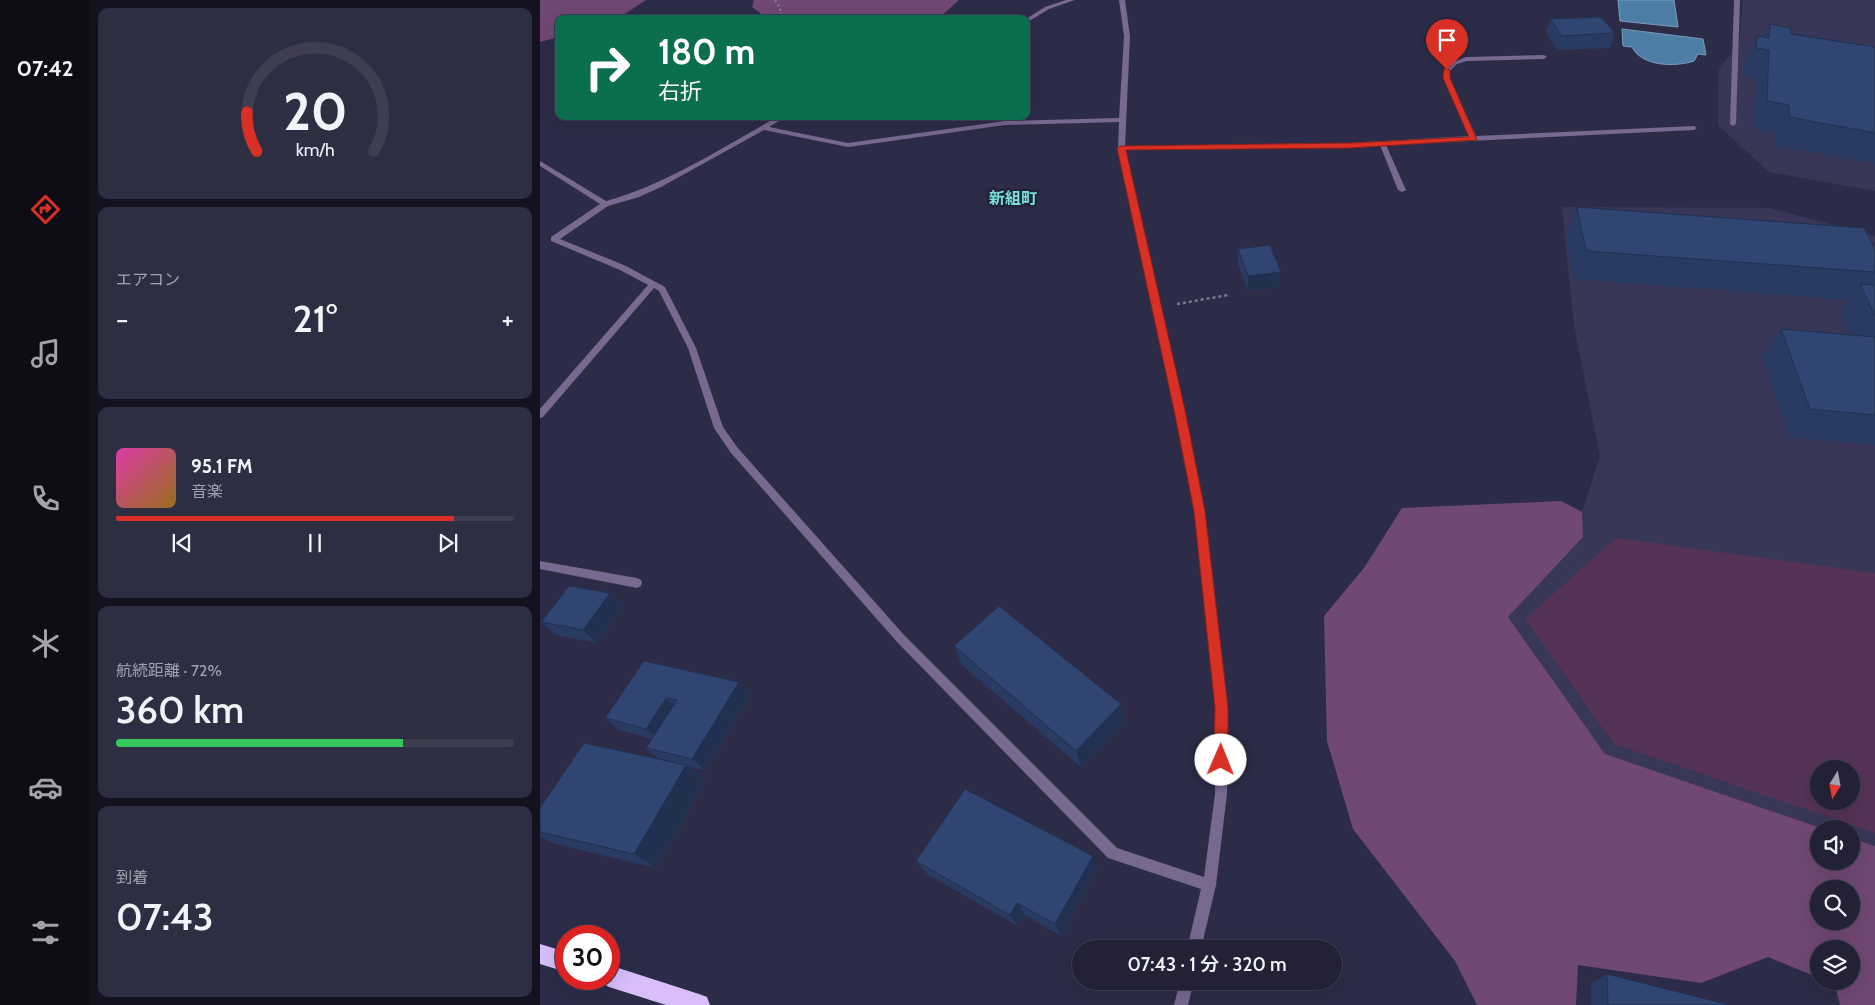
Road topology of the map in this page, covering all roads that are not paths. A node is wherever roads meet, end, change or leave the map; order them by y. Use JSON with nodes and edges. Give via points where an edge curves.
{"nodes":[{"id":1,"x":1072,"y":0,"type":"edge"},
{"id":2,"x":1122,"y":0,"type":"edge"},
{"id":3,"x":1737,"y":0,"type":"edge"},
{"id":4,"x":1030,"y":19,"type":"edge"},
{"id":5,"x":1544,"y":57,"type":"dead end"},
{"id":6,"x":778,"y":120,"type":"edge"},
{"id":7,"x":1122,"y":120,"type":"junction"},
{"id":8,"x":1733,"y":124,"type":"dead end"},
{"id":9,"x":765,"y":128,"type":"junction"},
{"id":10,"x":1694,"y":128,"type":"dead end"},
{"id":11,"x":1474,"y":139,"type":"junction"},
{"id":12,"x":1382,"y":143,"type":"junction"},
{"id":13,"x":1121,"y":148,"type":"junction"},
{"id":14,"x":540,"y":162,"type":"edge"},
{"id":15,"x":1402,"y":190,"type":"dead end"},
{"id":16,"x":605,"y":204,"type":"junction"},
{"id":17,"x":653,"y":284,"type":"junction"},
{"id":18,"x":540,"y":415,"type":"edge"},
{"id":19,"x":540,"y":565,"type":"edge"},
{"id":20,"x":637,"y":583,"type":"dead end"},
{"id":21,"x":1209,"y":885,"type":"junction"},
{"id":22,"x":1196,"y":940,"type":"edge"},
{"id":23,"x":540,"y":954,"type":"edge"},
{"id":24,"x":555,"y":959,"type":"edge"},
{"id":25,"x":620,"y":980,"type":"edge"},
{"id":26,"x":1185,"y":990,"type":"edge"},
{"id":27,"x":699,"y":1005,"type":"edge"},
{"id":28,"x":1181,"y":1005,"type":"edge"}],
"edges":[{"from":1,"to":4,"type":"street","via":[[1047,8]]},
{"from":2,"to":7,"type":"street","via":[[1127,36]]},
{"from":3,"to":8,"type":"street"},
{"from":5,"to":11,"type":"street","via":[[1466,59],[1447,70],[1447,78]]},
{"from":6,"to":9,"type":"street"},
{"from":7,"to":9,"type":"street","via":[[1005,123],[848,145]]},
{"from":7,"to":13,"type":"street"},
{"from":9,"to":16,"type":"street","via":[[658,185]]},
{"from":10,"to":11,"type":"street"},
{"from":11,"to":12,"type":"street"},
{"from":12,"to":13,"type":"street"},
{"from":12,"to":15,"type":"street"},
{"from":13,"to":21,"type":"street","via":[[1199,511],[1222,708],[1221,794]]},
{"from":14,"to":16,"type":"street"},
{"from":16,"to":17,"type":"street","via":[[554,239]]},
{"from":17,"to":18,"type":"street"},
{"from":17,"to":21,"type":"street","via":[[662,289],[692,348],[719,428],[734,450],[901,640],[1112,853]]},
{"from":19,"to":20,"type":"street"},
{"from":21,"to":22,"type":"street"},
{"from":23,"to":24,"type":"highway"},
{"from":25,"to":27,"type":"highway"},
{"from":26,"to":28,"type":"street"}]}
